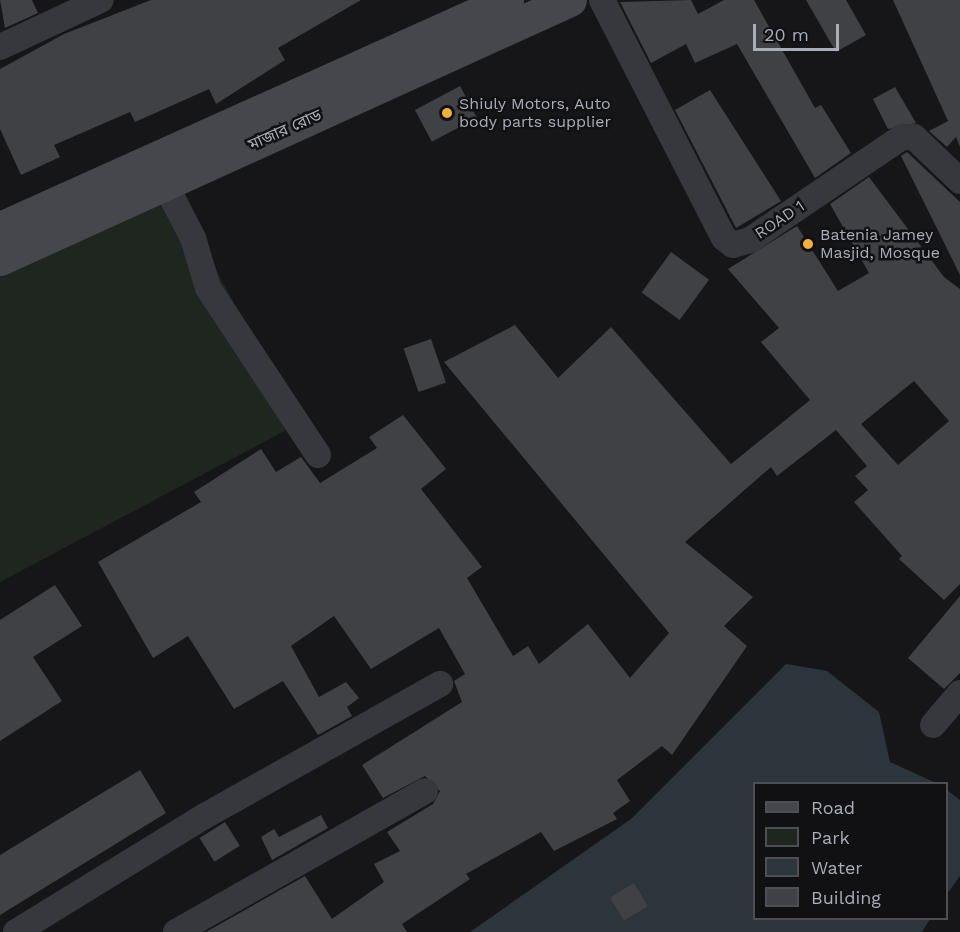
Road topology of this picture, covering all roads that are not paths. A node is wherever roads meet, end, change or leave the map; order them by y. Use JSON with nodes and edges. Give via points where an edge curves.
{"nodes":[{"id":1,"x":101,"y":0,"type":"edge"},
{"id":2,"x":507,"y":0,"type":"edge"},
{"id":3,"x":570,"y":0,"type":"edge"},
{"id":4,"x":602,"y":0,"type":"edge"},
{"id":5,"x":0,"y":47,"type":"edge"},
{"id":6,"x":960,"y":181,"type":"edge"},
{"id":7,"x":165,"y":184,"type":"junction"},
{"id":8,"x":0,"y":228,"type":"edge"},
{"id":9,"x":0,"y":260,"type":"edge"},
{"id":10,"x":318,"y":455,"type":"dead end"},
{"id":11,"x":440,"y":684,"type":"dead end"},
{"id":12,"x":960,"y":693,"type":"edge"},
{"id":13,"x":933,"y":725,"type":"dead end"},
{"id":14,"x":425,"y":791,"type":"dead end"},
{"id":15,"x":16,"y":932,"type":"edge"},
{"id":16,"x":176,"y":932,"type":"edge"}],
"edges":[{"from":1,"to":5,"type":"street"},
{"from":2,"to":8,"type":"main road","name":"মাজার রোড"},
{"from":3,"to":7,"type":"main road","name":"মাজার রোড"},
{"from":4,"to":6,"type":"street","name":"ROAD 1","via":[[724,238],[734,245],[750,240],[902,137],[925,145]]},
{"from":7,"to":9,"type":"main road","name":"মাজার রোড"},
{"from":7,"to":10,"type":"street","via":[[193,238],[208,288]]},
{"from":11,"to":15,"type":"street","via":[[203,817]]},
{"from":12,"to":13,"type":"street"},
{"from":14,"to":16,"type":"street"}]}
